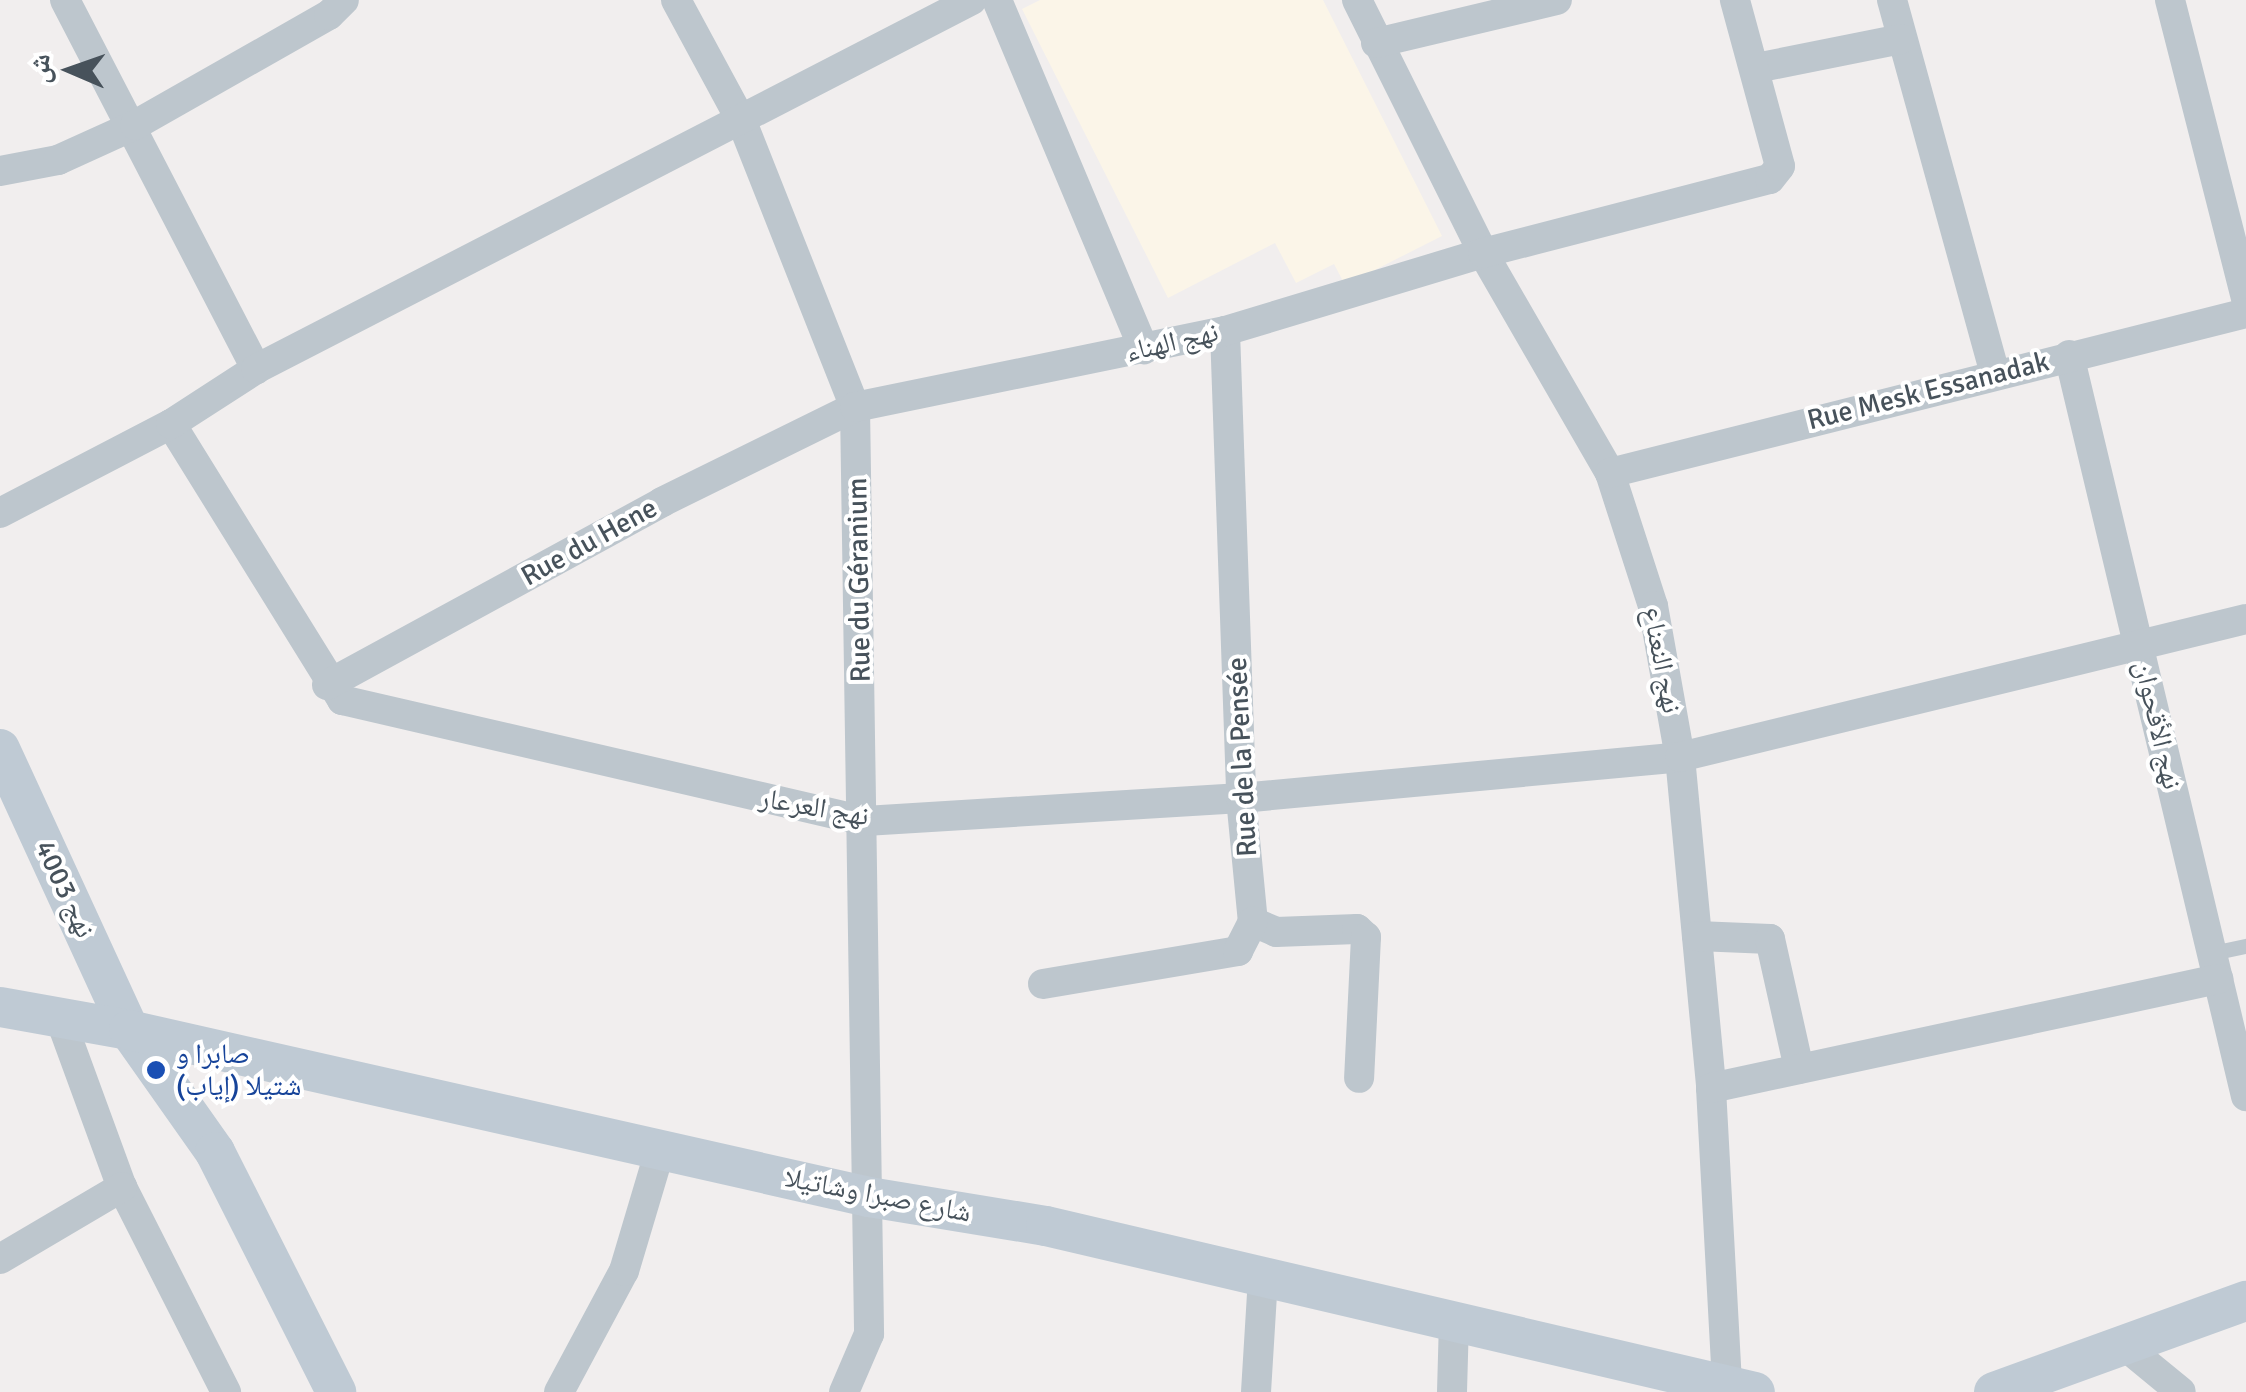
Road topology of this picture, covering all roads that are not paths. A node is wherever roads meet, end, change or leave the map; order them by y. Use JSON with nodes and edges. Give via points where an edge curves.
{"nodes":[{"id":1,"x":65,"y":0,"type":"edge"},
{"id":2,"x":344,"y":0,"type":"edge"},
{"id":3,"x":676,"y":0,"type":"edge"},
{"id":4,"x":972,"y":0,"type":"edge"},
{"id":5,"x":997,"y":0,"type":"edge"},
{"id":6,"x":1357,"y":0,"type":"edge"},
{"id":7,"x":1558,"y":0,"type":"edge"},
{"id":8,"x":1735,"y":0,"type":"edge"},
{"id":9,"x":1892,"y":0,"type":"edge"},
{"id":10,"x":2170,"y":0,"type":"edge"},
{"id":11,"x":1901,"y":39,"type":"junction"},
{"id":12,"x":1376,"y":43,"type":"junction"},
{"id":13,"x":1756,"y":68,"type":"junction"},
{"id":14,"x":742,"y":122,"type":"junction"},
{"id":15,"x":135,"y":125,"type":"junction"},
{"id":16,"x":0,"y":172,"type":"edge"},
{"id":17,"x":1483,"y":253,"type":"junction"},
{"id":18,"x":2246,"y":300,"type":"edge"},
{"id":19,"x":2246,"y":313,"type":"edge"},
{"id":20,"x":1225,"y":330,"type":"junction"},
{"id":21,"x":1144,"y":349,"type":"junction"},
{"id":22,"x":2069,"y":355,"type":"junction"},
{"id":23,"x":256,"y":370,"type":"junction"},
{"id":24,"x":1995,"y":374,"type":"junction"},
{"id":25,"x":855,"y":407,"type":"junction"},
{"id":26,"x":170,"y":424,"type":"junction"},
{"id":27,"x":1610,"y":472,"type":"junction"},
{"id":28,"x":0,"y":514,"type":"edge"},
{"id":29,"x":2246,"y":620,"type":"edge"},
{"id":30,"x":2139,"y":648,"type":"junction"},
{"id":31,"x":327,"y":686,"type":"junction"},
{"id":32,"x":0,"y":749,"type":"edge"},
{"id":33,"x":1680,"y":757,"type":"junction"},
{"id":34,"x":1241,"y":798,"type":"junction"},
{"id":35,"x":865,"y":821,"type":"junction"},
{"id":36,"x":1253,"y":922,"type":"junction"},
{"id":37,"x":1697,"y":936,"type":"junction"},
{"id":38,"x":2246,"y":946,"type":"edge"},
{"id":39,"x":2215,"y":966,"type":"junction"},
{"id":40,"x":1042,"y":984,"type":"dead end"},
{"id":41,"x":0,"y":1007,"type":"edge"},
{"id":42,"x":60,"y":1018,"type":"junction"},
{"id":43,"x":129,"y":1030,"type":"junction"},
{"id":44,"x":1799,"y":1069,"type":"junction"},
{"id":45,"x":1359,"y":1078,"type":"dead end"},
{"id":46,"x":1711,"y":1088,"type":"junction"},
{"id":47,"x":2246,"y":1096,"type":"edge"},
{"id":48,"x":662,"y":1147,"type":"junction"},
{"id":49,"x":122,"y":1187,"type":"junction"},
{"id":50,"x":869,"y":1198,"type":"junction"},
{"id":51,"x":0,"y":1258,"type":"edge"},
{"id":52,"x":1263,"y":1277,"type":"junction"},
{"id":53,"x":2246,"y":1301,"type":"edge"},
{"id":54,"x":1454,"y":1321,"type":"junction"},
{"id":55,"x":2125,"y":1346,"type":"junction"},
{"id":56,"x":561,"y":1390,"type":"edge"},
{"id":57,"x":1741,"y":1390,"type":"edge"},
{"id":58,"x":226,"y":1392,"type":"edge"},
{"id":59,"x":336,"y":1392,"type":"edge"},
{"id":60,"x":844,"y":1392,"type":"edge"},
{"id":61,"x":1256,"y":1392,"type":"edge"},
{"id":62,"x":1452,"y":1392,"type":"edge"},
{"id":63,"x":1994,"y":1392,"type":"edge"},
{"id":64,"x":2181,"y":1392,"type":"edge"}],
"edges":[{"from":1,"to":15,"type":"street"},
{"from":2,"to":15,"type":"street","via":[[329,15]]},
{"from":3,"to":14,"type":"street","name":"Rue du Géranium"},
{"from":4,"to":14,"type":"street"},
{"from":5,"to":21,"type":"street"},
{"from":6,"to":12,"type":"street","name":"نهج النعناع"},
{"from":7,"to":12,"type":"street"},
{"from":8,"to":13,"type":"street"},
{"from":9,"to":11,"type":"street"},
{"from":10,"to":18,"type":"street"},
{"from":11,"to":13,"type":"street"},
{"from":11,"to":24,"type":"street"},
{"from":12,"to":17,"type":"street","name":"نهج النعناع"},
{"from":13,"to":17,"type":"street","name":"نهج الهناء","via":[[1780,166],[1770,179]]},
{"from":14,"to":23,"type":"street"},
{"from":14,"to":25,"type":"street","name":"Rue du Géranium"},
{"from":15,"to":16,"type":"street","via":[[58,160]]},
{"from":15,"to":23,"type":"street"},
{"from":17,"to":20,"type":"street","name":"نهج الهناء"},
{"from":17,"to":27,"type":"street","name":"نهج النعناع"},
{"from":19,"to":22,"type":"street","name":"Rue Mesk Essanadak"},
{"from":20,"to":21,"type":"street","name":"نهج الهناء"},
{"from":20,"to":34,"type":"street","name":"Rue de la Pensée"},
{"from":21,"to":25,"type":"street","name":"نهج الهناء"},
{"from":22,"to":24,"type":"street","name":"Rue Mesk Essanadak"},
{"from":22,"to":30,"type":"street","name":"نهج الأقحوان"},
{"from":23,"to":26,"type":"street"},
{"from":24,"to":27,"type":"street","name":"Rue Mesk Essanadak"},
{"from":25,"to":31,"type":"street","name":"Rue du Hene","via":[[662,502]]},
{"from":25,"to":35,"type":"street","name":"Rue du Géranium"},
{"from":26,"to":28,"type":"street"},
{"from":26,"to":31,"type":"street"},
{"from":27,"to":33,"type":"street","name":"نهج النعناع","via":[[1653,606]]},
{"from":29,"to":30,"type":"street","name":"نهج العرعار"},
{"from":30,"to":33,"type":"street","name":"نهج العرعار"},
{"from":30,"to":39,"type":"street","name":"نهج الأقحوان"},
{"from":31,"to":35,"type":"street","name":"نهج العرعار","via":[[352,703]]},
{"from":32,"to":43,"type":"main road","name":"نهج 4003"},
{"from":33,"to":34,"type":"street","name":"نهج العرعار"},
{"from":33,"to":37,"type":"street","name":"نهج النعناع"},
{"from":34,"to":35,"type":"street","name":"نهج العرعار"},
{"from":34,"to":36,"type":"street","name":"Rue de la Pensée"},
{"from":35,"to":50,"type":"street","name":"Rue du Géranium"},
{"from":36,"to":40,"type":"street","via":[[1238,951]]},
{"from":36,"to":45,"type":"street","via":[[1276,932],[1357,930],[1366,938]]},
{"from":37,"to":44,"type":"street","via":[[1770,939]]},
{"from":37,"to":46,"type":"street","name":"نهج النعناع"},
{"from":38,"to":39,"type":"lane"},
{"from":39,"to":44,"type":"street"},
{"from":39,"to":47,"type":"street","name":"نهج الأقحوان"},
{"from":41,"to":42,"type":"main road","name":"شارع صبرا وشاتيلا"},
{"from":42,"to":43,"type":"main road","name":"شارع صبرا وشاتيلا"},
{"from":42,"to":49,"type":"street"},
{"from":43,"to":48,"type":"main road","name":"شارع صبرا وشاتيلا"},
{"from":43,"to":59,"type":"main road","name":"نهج 4003","via":[[215,1152]]},
{"from":44,"to":46,"type":"street"},
{"from":46,"to":57,"type":"street","name":"نهج النعناع"},
{"from":48,"to":50,"type":"main road","name":"شارع صبرا وشاتيلا"},
{"from":48,"to":56,"type":"street","via":[[624,1271]]},
{"from":49,"to":51,"type":"street"},
{"from":49,"to":58,"type":"street"},
{"from":50,"to":52,"type":"main road","name":"شارع صبرا وشاتيلا","via":[[1046,1226]]},
{"from":50,"to":60,"type":"street","name":"Rue du Géranium","via":[[869,1334]]},
{"from":52,"to":54,"type":"main road","name":"شارع صبرا وشاتيلا"},
{"from":52,"to":61,"type":"street"},
{"from":53,"to":55,"type":"main road"},
{"from":54,"to":57,"type":"main road","name":"شارع صبرا وشاتيلا"},
{"from":54,"to":62,"type":"street"},
{"from":55,"to":63,"type":"main road"},
{"from":55,"to":64,"type":"street"}]}
